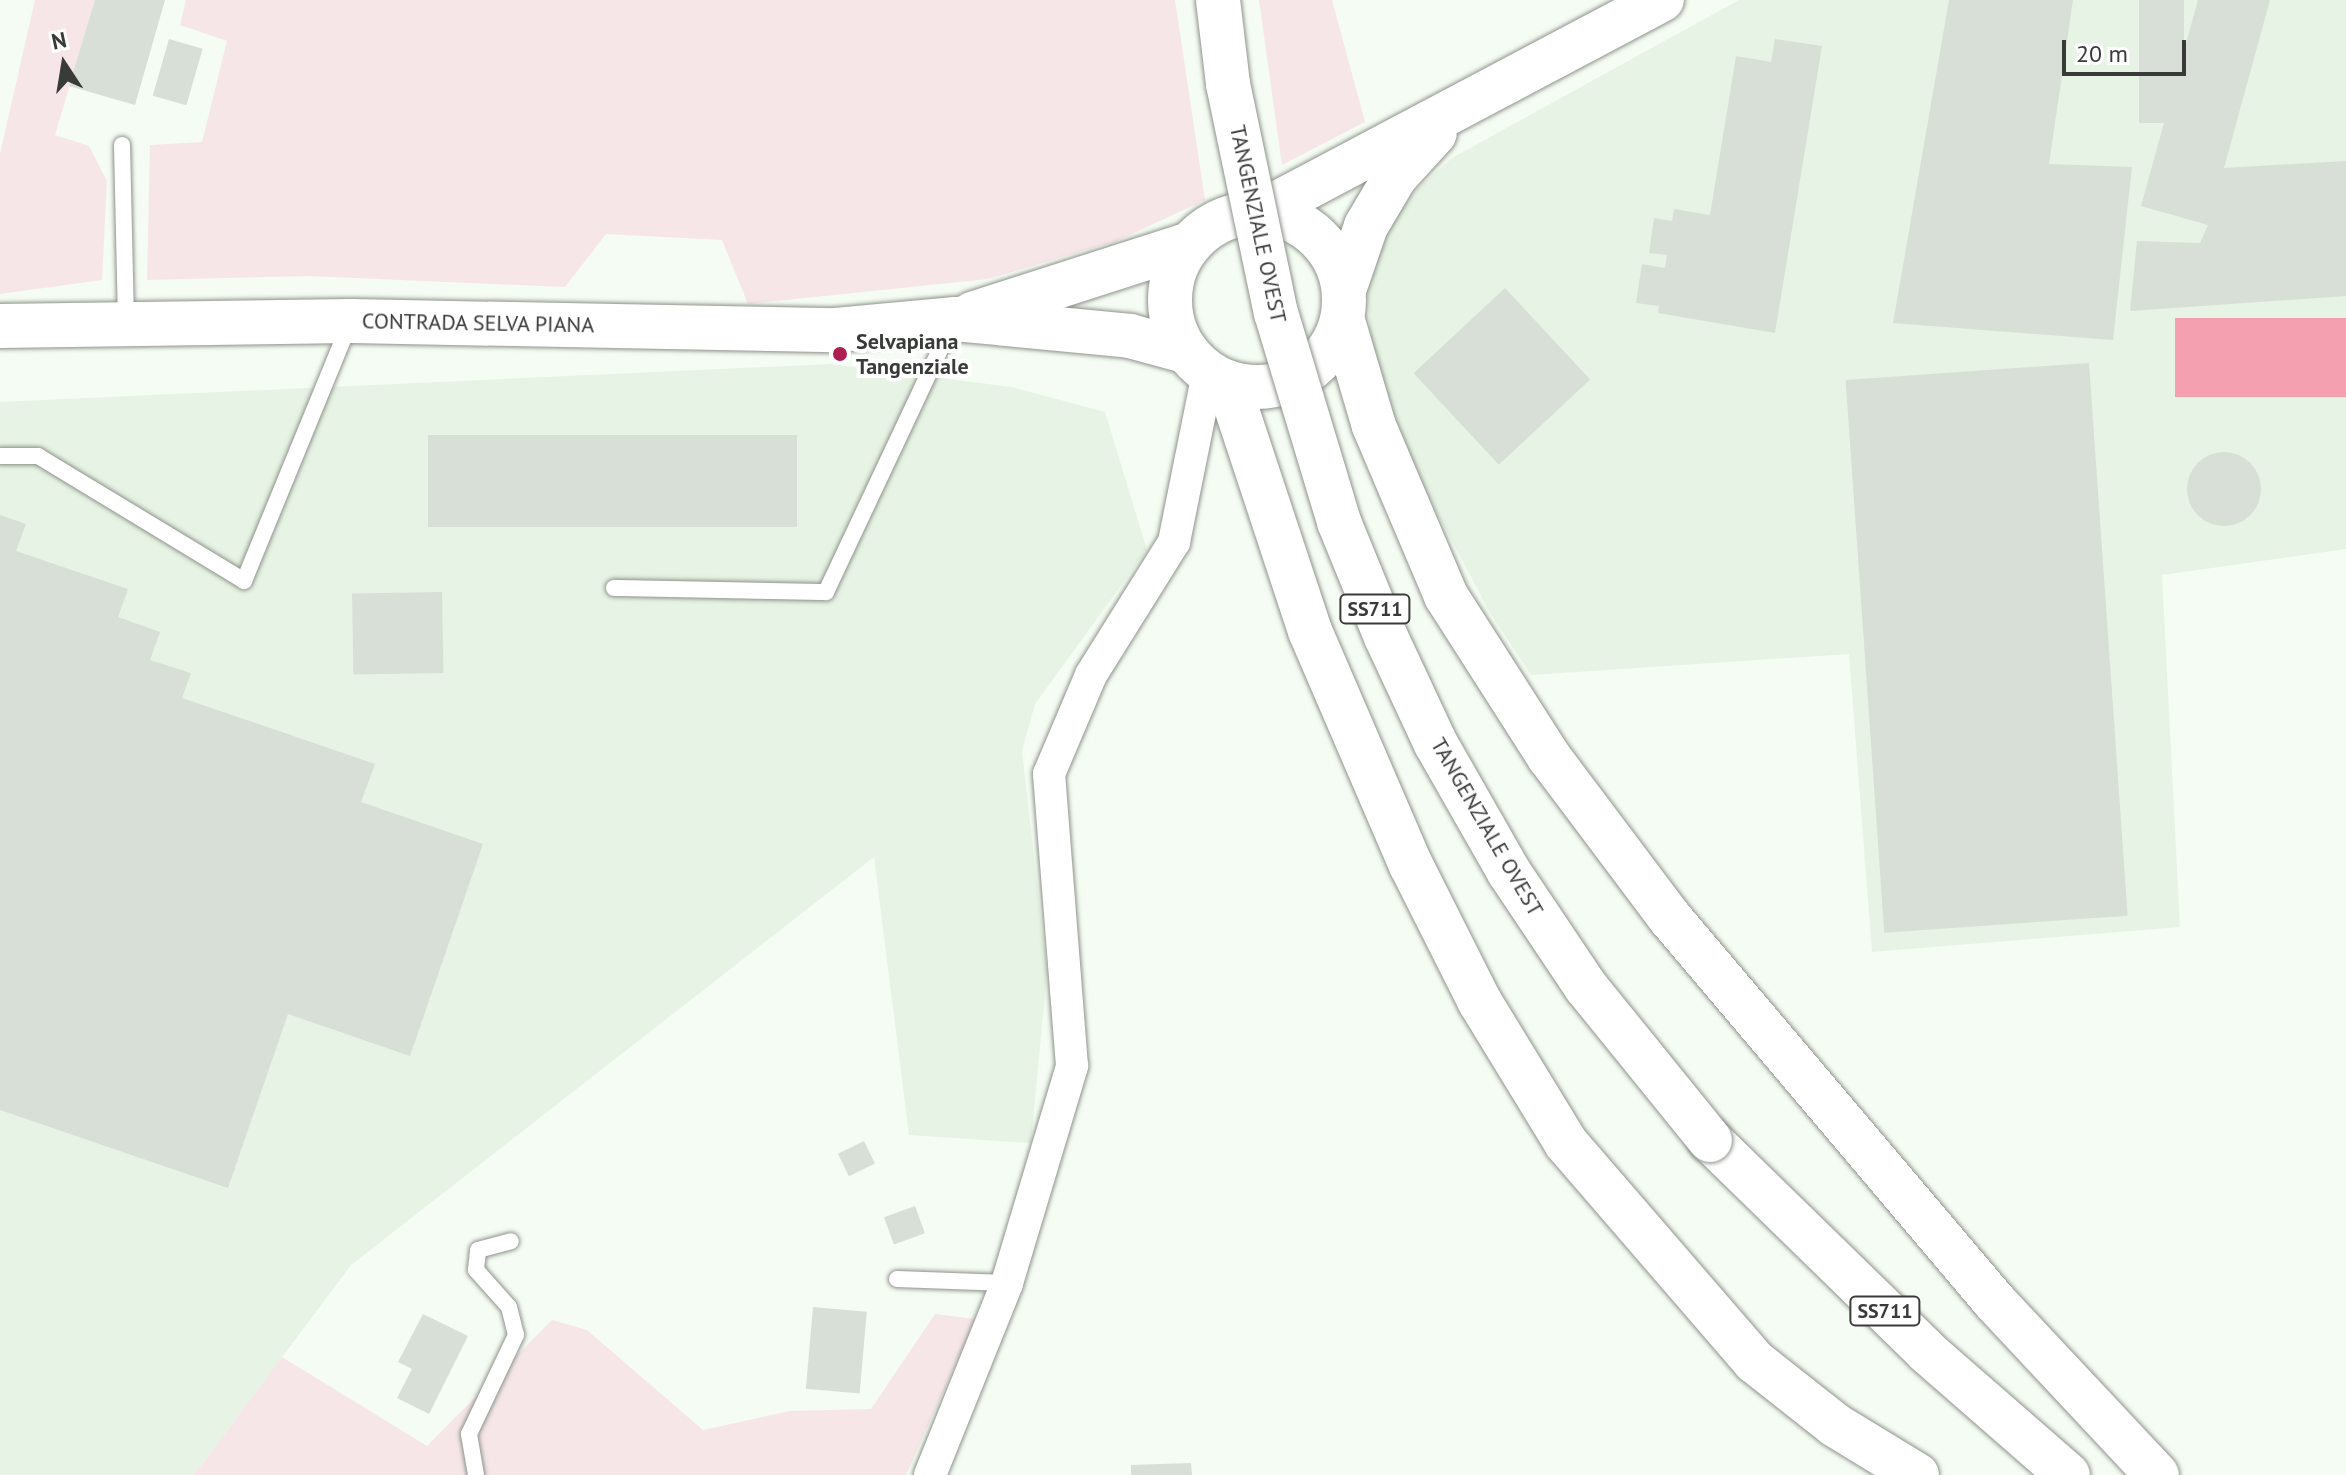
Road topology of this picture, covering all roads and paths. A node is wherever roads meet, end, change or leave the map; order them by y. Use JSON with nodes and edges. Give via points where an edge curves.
{"nodes":[{"id":1,"x":1218,"y":0,"type":"edge"},
{"id":2,"x":1662,"y":0,"type":"edge"},
{"id":3,"x":1455,"y":110,"type":"junction"},
{"id":4,"x":122,"y":145,"type":"dead end"},
{"id":5,"x":1259,"y":213,"type":"junction"},
{"id":6,"x":1190,"y":244,"type":"junction"},
{"id":7,"x":1344,"y":304,"type":"junction"},
{"id":8,"x":955,"y":319,"type":"junction"},
{"id":9,"x":351,"y":321,"type":"junction"},
{"id":10,"x":126,"y":323,"type":"junction"},
{"id":11,"x":0,"y":326,"type":"edge"},
{"id":12,"x":1207,"y":369,"type":"junction"},
{"id":13,"x":0,"y":456,"type":"edge"},
{"id":14,"x":614,"y":588,"type":"dead end"},
{"id":15,"x":511,"y":1241,"type":"dead end"},
{"id":16,"x":897,"y":1279,"type":"dead end"},
{"id":17,"x":1007,"y":1283,"type":"junction"},
{"id":18,"x":476,"y":1475,"type":"edge"},
{"id":19,"x":930,"y":1475,"type":"edge"},
{"id":20,"x":1917,"y":1475,"type":"edge"},
{"id":21,"x":2068,"y":1475,"type":"edge"},
{"id":22,"x":2157,"y":1475,"type":"edge"}],
"edges":[{"from":1,"to":21,"type":"main road","name":"TANGENZIALE OVEST","number":"SS711","bridge":true,"via":[[1228,84],[1276,313],[1339,522],[1436,744],[1509,872],[1586,987],[1710,1140],[1927,1352]]},
{"from":2,"to":3,"type":"main road"},
{"from":3,"to":5,"type":"main road"},
{"from":3,"to":7,"type":"main road","via":[[1395,177],[1366,226]]},
{"from":4,"to":10,"type":"lane"},
{"from":5,"to":6,"type":"main road","via":[[1221,221]]},
{"from":5,"to":7,"type":"main road","via":[[1315,234]]},
{"from":6,"to":8,"type":"main road"},
{"from":6,"to":12,"type":"main road","via":[[1170,297]]},
{"from":7,"to":12,"type":"main road","via":[[1319,363],[1299,378],[1252,388]]},
{"from":7,"to":22,"type":"main road","via":[[1374,426],[1446,596],[1549,757],[1670,918],[1995,1302]]},
{"from":8,"to":9,"type":"main road","name":"CONTRADA SELVA PIANA","via":[[836,330]]},
{"from":8,"to":12,"type":"main road","via":[[1130,336]]},
{"from":8,"to":14,"type":"lane","via":[[826,592]]},
{"from":9,"to":10,"type":"main road","name":"CONTRADA SELVA PIANA"},
{"from":9,"to":13,"type":"lane","via":[[244,581],[38,456]]},
{"from":10,"to":11,"type":"main road","name":"CONTRADA SELVA PIANA"},
{"from":12,"to":17,"type":"street","via":[[1174,542],[1091,675],[1049,774],[1072,1066]]},
{"from":12,"to":20,"type":"main road","via":[[1310,631],[1411,865],[1480,1002],[1566,1143],[1754,1361],[1835,1425]]},
{"from":15,"to":18,"type":"lane","via":[[478,1250],[476,1270],[509,1307],[516,1335],[469,1434]]},
{"from":16,"to":17,"type":"lane"},
{"from":17,"to":19,"type":"street"}]}
